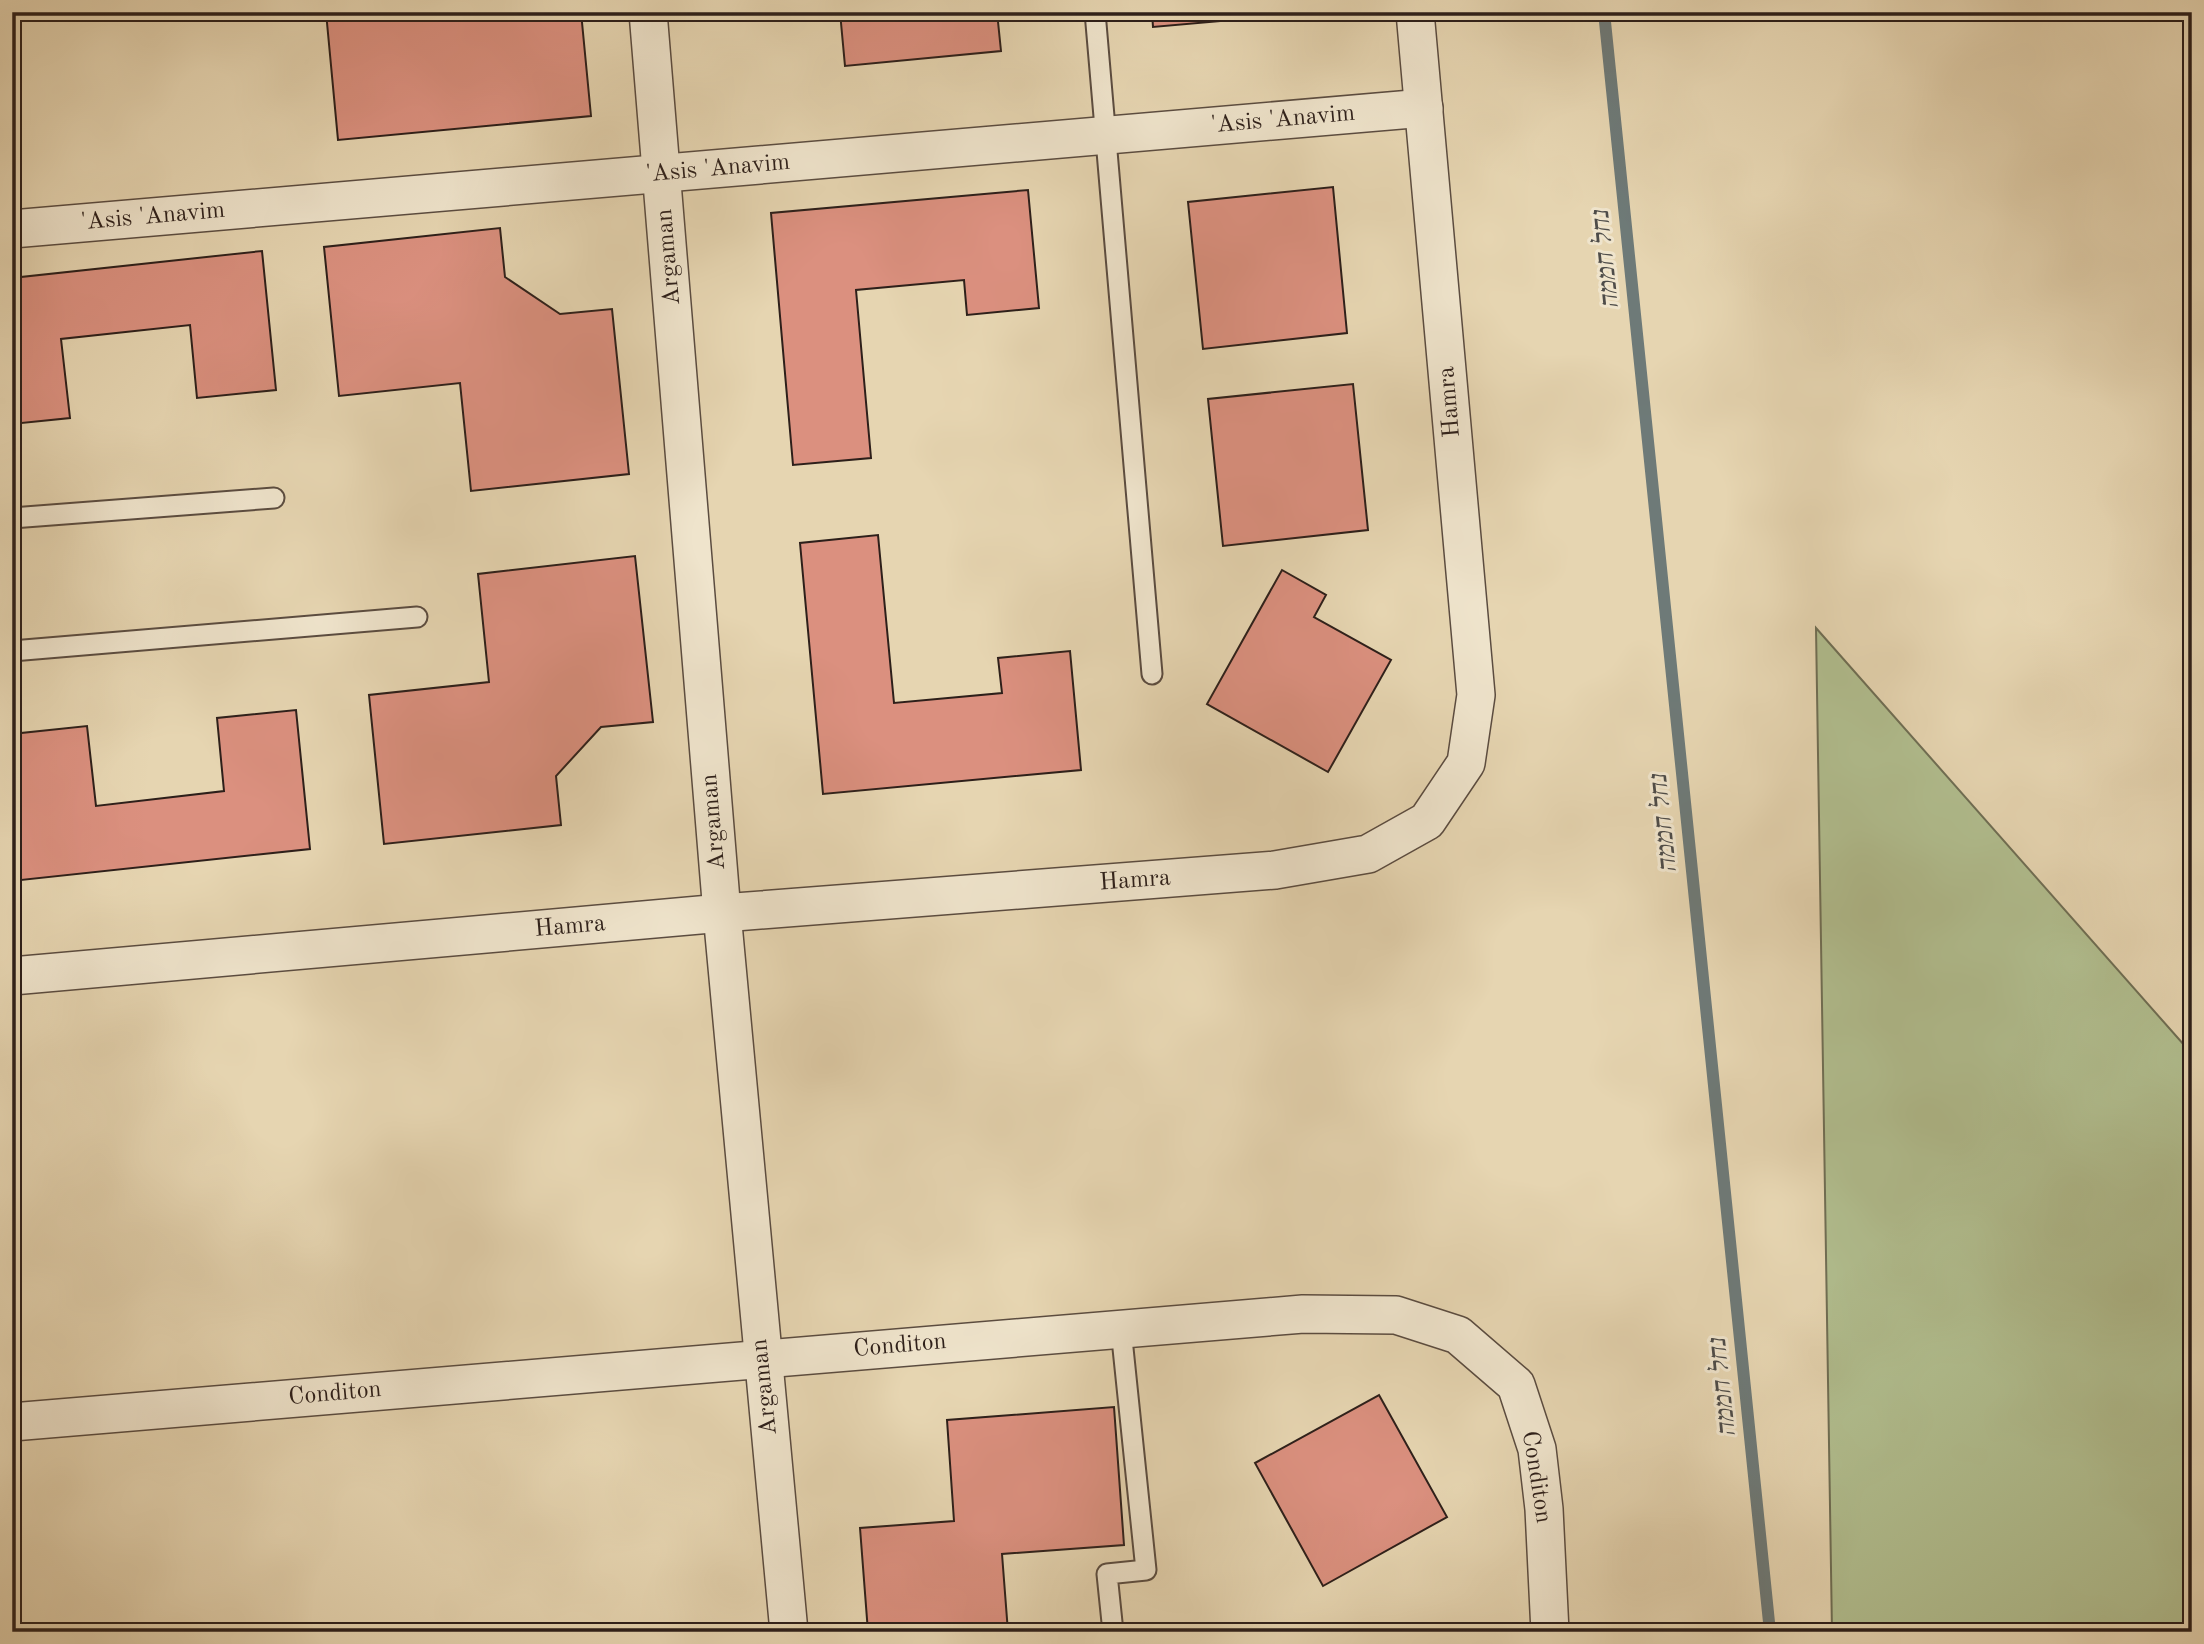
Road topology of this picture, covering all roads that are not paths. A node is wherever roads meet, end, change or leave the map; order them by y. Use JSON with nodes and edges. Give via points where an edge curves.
{"nodes":[{"id":1,"x":648,"y":12,"type":"edge"},
{"id":2,"x":1095,"y":12,"type":"edge"},
{"id":3,"x":1415,"y":12,"type":"edge"},
{"id":4,"x":1424,"y":108,"type":"junction"},
{"id":5,"x":1106,"y":135,"type":"junction"},
{"id":6,"x":662,"y":173,"type":"junction"},
{"id":7,"x":12,"y":229,"type":"edge"},
{"id":8,"x":274,"y":498,"type":"dead end"},
{"id":9,"x":12,"y":518,"type":"edge"},
{"id":10,"x":417,"y":617,"type":"dead end"},
{"id":11,"x":12,"y":651,"type":"edge"},
{"id":12,"x":1153,"y":674,"type":"dead end"},
{"id":13,"x":722,"y":913,"type":"junction"},
{"id":14,"x":12,"y":976,"type":"edge"},
{"id":15,"x":1121,"y":1329,"type":"junction"},
{"id":16,"x":762,"y":1357,"type":"junction"},
{"id":17,"x":12,"y":1422,"type":"edge"},
{"id":18,"x":789,"y":1632,"type":"edge"},
{"id":19,"x":1113,"y":1632,"type":"edge"},
{"id":20,"x":1549,"y":1632,"type":"edge"}],
"edges":[{"from":1,"to":6,"type":"street","name":"Argaman"},
{"from":2,"to":5,"type":"lane"},
{"from":3,"to":4,"type":"street","name":"Hamra"},
{"from":4,"to":5,"type":"street","name":"'Asis 'Anavim"},
{"from":4,"to":13,"type":"street","name":"Hamra","via":[[1476,695],[1466,763],[1427,821],[1368,854],[1275,870]]},
{"from":5,"to":6,"type":"street","name":"'Asis 'Anavim"},
{"from":5,"to":12,"type":"lane"},
{"from":6,"to":7,"type":"street","name":"'Asis 'Anavim"},
{"from":6,"to":13,"type":"street","name":"Argaman"},
{"from":8,"to":9,"type":"lane"},
{"from":10,"to":11,"type":"lane"},
{"from":13,"to":14,"type":"street","name":"Hamra"},
{"from":13,"to":16,"type":"street","name":"Argaman"},
{"from":15,"to":16,"type":"street","name":"Conditon"},
{"from":15,"to":19,"type":"lane","via":[[1146,1570],[1107,1574]]},
{"from":15,"to":20,"type":"street","name":"Conditon","via":[[1304,1314],[1396,1315],[1458,1335],[1516,1385],[1537,1449],[1545,1509]]},
{"from":16,"to":17,"type":"street","name":"Conditon"},
{"from":16,"to":18,"type":"street","name":"Argaman"}]}
